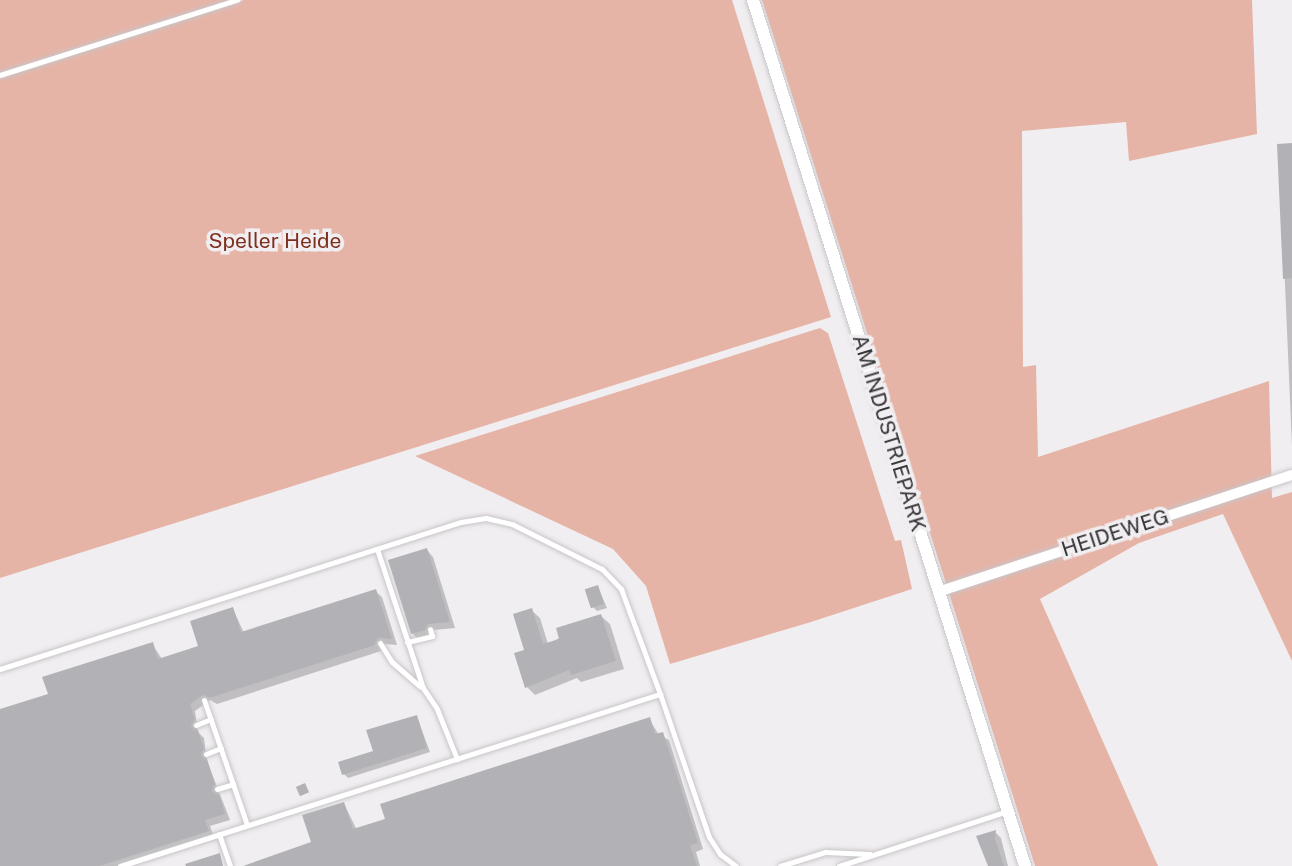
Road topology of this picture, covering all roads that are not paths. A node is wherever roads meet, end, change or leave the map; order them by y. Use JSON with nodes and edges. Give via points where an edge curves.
{"nodes":[{"id":1,"x":237,"y":0,"type":"edge"},
{"id":2,"x":753,"y":0,"type":"edge"},
{"id":3,"x":0,"y":75,"type":"edge"},
{"id":4,"x":1292,"y":475,"type":"edge"},
{"id":5,"x":377,"y":549,"type":"junction"},
{"id":6,"x":938,"y":592,"type":"junction"},
{"id":7,"x":430,"y":629,"type":"dead end"},
{"id":8,"x":407,"y":642,"type":"junction"},
{"id":9,"x":380,"y":643,"type":"dead end"},
{"id":10,"x":0,"y":669,"type":"edge"},
{"id":11,"x":422,"y":688,"type":"junction"},
{"id":12,"x":660,"y":694,"type":"junction"},
{"id":13,"x":204,"y":699,"type":"dead end"},
{"id":14,"x":211,"y":719,"type":"junction"},
{"id":15,"x":197,"y":725,"type":"dead end"},
{"id":16,"x":221,"y":748,"type":"junction"},
{"id":17,"x":206,"y":754,"type":"dead end"},
{"id":18,"x":457,"y":759,"type":"junction"},
{"id":19,"x":233,"y":784,"type":"junction"},
{"id":20,"x":217,"y":789,"type":"dead end"},
{"id":21,"x":1007,"y":811,"type":"junction"},
{"id":22,"x":247,"y":825,"type":"junction"},
{"id":23,"x":219,"y":834,"type":"junction"},
{"id":24,"x":876,"y":854,"type":"junction"},
{"id":25,"x":120,"y":866,"type":"edge"},
{"id":26,"x":230,"y":866,"type":"edge"},
{"id":27,"x":736,"y":866,"type":"edge"},
{"id":28,"x":780,"y":866,"type":"edge"},
{"id":29,"x":839,"y":866,"type":"edge"},
{"id":30,"x":1025,"y":866,"type":"edge"}],
"edges":[{"from":1,"to":3,"type":"lane"},
{"from":2,"to":6,"type":"street","name":"AM INDUSTRIEPARK"},
{"from":4,"to":6,"type":"street","name":"HEIDEWEG"},
{"from":5,"to":8,"type":"lane"},
{"from":5,"to":10,"type":"lane"},
{"from":5,"to":12,"type":"lane","via":[[486,518],[512,524],[572,552],[602,569],[621,589]]},
{"from":6,"to":21,"type":"street","name":"AM INDUSTRIEPARK"},
{"from":7,"to":8,"type":"lane","via":[[432,636]]},
{"from":8,"to":11,"type":"lane"},
{"from":9,"to":11,"type":"lane","via":[[391,663]]},
{"from":11,"to":18,"type":"lane","via":[[437,709]]},
{"from":12,"to":18,"type":"lane"},
{"from":12,"to":27,"type":"lane","via":[[709,837],[720,854]]},
{"from":13,"to":14,"type":"lane"},
{"from":14,"to":15,"type":"lane"},
{"from":14,"to":16,"type":"lane"},
{"from":16,"to":17,"type":"lane"},
{"from":16,"to":19,"type":"lane"},
{"from":18,"to":22,"type":"lane"},
{"from":19,"to":20,"type":"lane"},
{"from":19,"to":22,"type":"lane"},
{"from":21,"to":24,"type":"lane"},
{"from":21,"to":30,"type":"street","name":"AM INDUSTRIEPARK"},
{"from":22,"to":23,"type":"lane"},
{"from":23,"to":25,"type":"lane"},
{"from":23,"to":26,"type":"lane"},
{"from":24,"to":28,"type":"lane","via":[[825,852]]},
{"from":24,"to":29,"type":"lane"}]}
